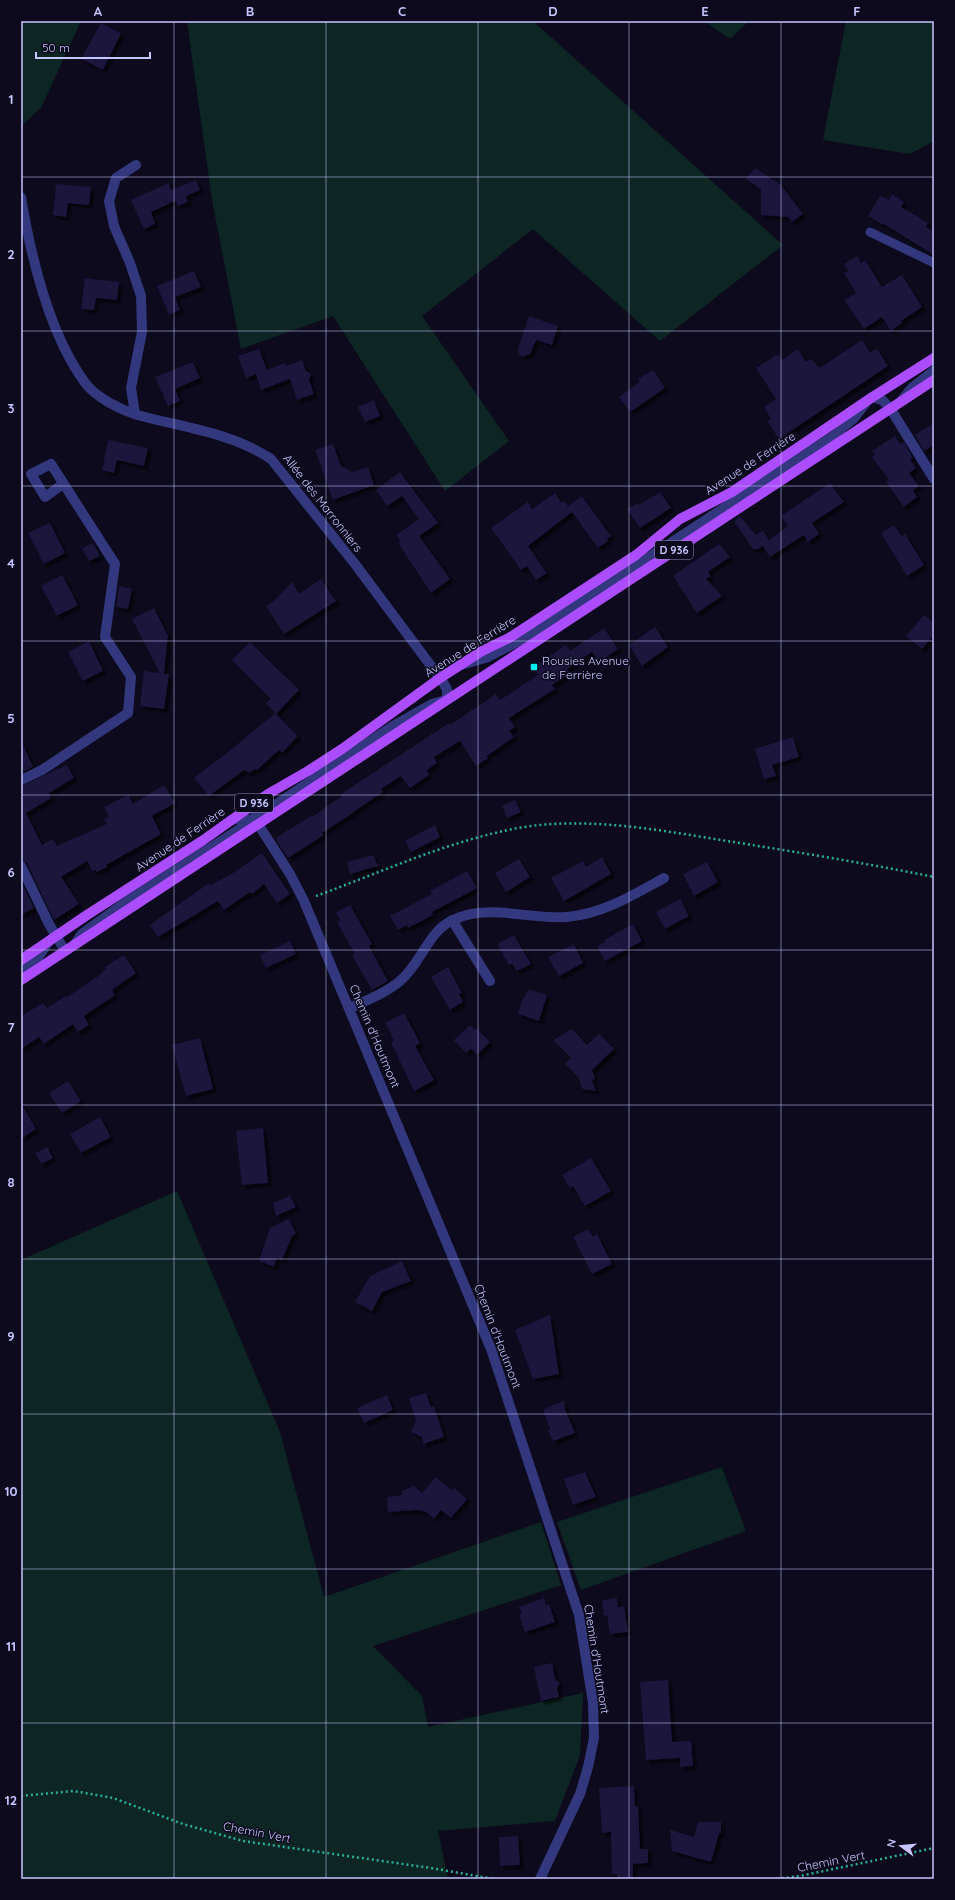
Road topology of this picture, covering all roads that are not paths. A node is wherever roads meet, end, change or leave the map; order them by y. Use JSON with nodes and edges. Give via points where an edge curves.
{"nodes":[{"id":1,"x":136,"y":165,"type":"dead end"},
{"id":2,"x":21,"y":197,"type":"edge"},
{"id":3,"x":870,"y":232,"type":"dead end"},
{"id":4,"x":934,"y":263,"type":"edge"},
{"id":5,"x":934,"y":358,"type":"edge"},
{"id":6,"x":934,"y":370,"type":"edge"},
{"id":7,"x":934,"y":380,"type":"edge"},
{"id":8,"x":889,"y":386,"type":"junction"},
{"id":9,"x":871,"y":398,"type":"junction"},
{"id":10,"x":901,"y":401,"type":"junction"},
{"id":11,"x":888,"y":405,"type":"junction"},
{"id":12,"x":135,"y":414,"type":"junction"},
{"id":13,"x":934,"y":479,"type":"edge"},
{"id":14,"x":64,"y":484,"type":"dead end"},
{"id":15,"x":460,"y":665,"type":"junction"},
{"id":16,"x":441,"y":681,"type":"junction"},
{"id":17,"x":465,"y":687,"type":"junction"},
{"id":18,"x":447,"y":699,"type":"junction"},
{"id":19,"x":21,"y":780,"type":"edge"},
{"id":20,"x":258,"y":801,"type":"junction"},
{"id":21,"x":231,"y":820,"type":"junction"},
{"id":22,"x":255,"y":821,"type":"junction"},
{"id":23,"x":21,"y":866,"type":"edge"},
{"id":24,"x":664,"y":878,"type":"dead end"},
{"id":25,"x":452,"y":920,"type":"junction"},
{"id":26,"x":53,"y":939,"type":"junction"},
{"id":27,"x":69,"y":949,"type":"junction"},
{"id":28,"x":21,"y":960,"type":"edge"},
{"id":29,"x":21,"y":969,"type":"edge"},
{"id":30,"x":21,"y":980,"type":"edge"},
{"id":31,"x":490,"y":981,"type":"dead end"},
{"id":32,"x":350,"y":1008,"type":"junction"},
{"id":33,"x":540,"y":1879,"type":"edge"}],
"edges":[{"from":1,"to":12,"type":"street","via":[[116,178],[109,201],[114,226],[142,296],[142,332],[131,388]]},
{"from":2,"to":12,"type":"street","name":"Allée des Marronniers","via":[[34,266],[60,342],[87,386],[109,404]]},
{"from":3,"to":4,"type":"lane"},
{"from":5,"to":8,"type":"main road","name":"Avenue de Ferrière","number":"D 936"},
{"from":6,"to":10,"type":"lane","via":[[912,387]]},
{"from":7,"to":10,"type":"main road","number":"D 936"},
{"from":8,"to":9,"type":"main road","name":"Avenue de Ferrière","number":"D 936"},
{"from":8,"to":11,"type":"street","via":[[886,392]]},
{"from":9,"to":11,"type":"street","via":[[882,400]]},
{"from":9,"to":15,"type":"main road","name":"Avenue de Ferrière","number":"D 936","via":[[732,492],[680,519],[636,554],[583,590],[509,638]]},
{"from":9,"to":15,"type":"lane","via":[[854,419],[834,435],[522,640],[487,658]]},
{"from":10,"to":11,"type":"main road","number":"D 936"},
{"from":11,"to":13,"type":"street"},
{"from":11,"to":17,"type":"main road","number":"D 936"},
{"from":12,"to":16,"type":"street","name":"Allée des Marronniers","via":[[229,439],[256,448],[271,459],[355,564]]},
{"from":14,"to":19,"type":"street","via":[[115,564],[105,637],[131,677],[128,713],[42,770]]},
{"from":15,"to":16,"type":"main road","name":"Avenue de Ferrière","number":"D 936"},
{"from":16,"to":17,"type":"street","via":[[450,687]]},
{"from":16,"to":18,"type":"street","via":[[447,690]]},
{"from":16,"to":20,"type":"main road","name":"Avenue de Ferrière","number":"D 936","via":[[342,749]]},
{"from":17,"to":18,"type":"main road","number":"D 936"},
{"from":18,"to":22,"type":"main road","number":"D 936"},
{"from":20,"to":21,"type":"main road","name":"Avenue de Ferrière","number":"D 936"},
{"from":20,"to":22,"type":"street"},
{"from":21,"to":22,"type":"street","via":[[242,818]]},
{"from":21,"to":26,"type":"main road","name":"Avenue de Ferrière","number":"D 936"},
{"from":22,"to":27,"type":"main road","number":"D 936"},
{"from":22,"to":32,"type":"street","name":"Chemin d'Hautmont","via":[[290,874],[304,901]]},
{"from":23,"to":26,"type":"street","via":[[49,924]]},
{"from":24,"to":25,"type":"street","via":[[614,905],[589,914],[566,917],[487,912]]},
{"from":25,"to":31,"type":"street"},
{"from":25,"to":32,"type":"street","via":[[440,929],[401,981]]},
{"from":26,"to":27,"type":"street"},
{"from":26,"to":28,"type":"main road","name":"Avenue de Ferrière","number":"D 936"},
{"from":26,"to":29,"type":"lane","via":[[39,957]]},
{"from":27,"to":30,"type":"main road","number":"D 936"},
{"from":32,"to":33,"type":"street","name":"Chemin d'Hautmont","via":[[491,1349],[579,1615],[593,1703],[594,1738],[580,1794]]}]}
